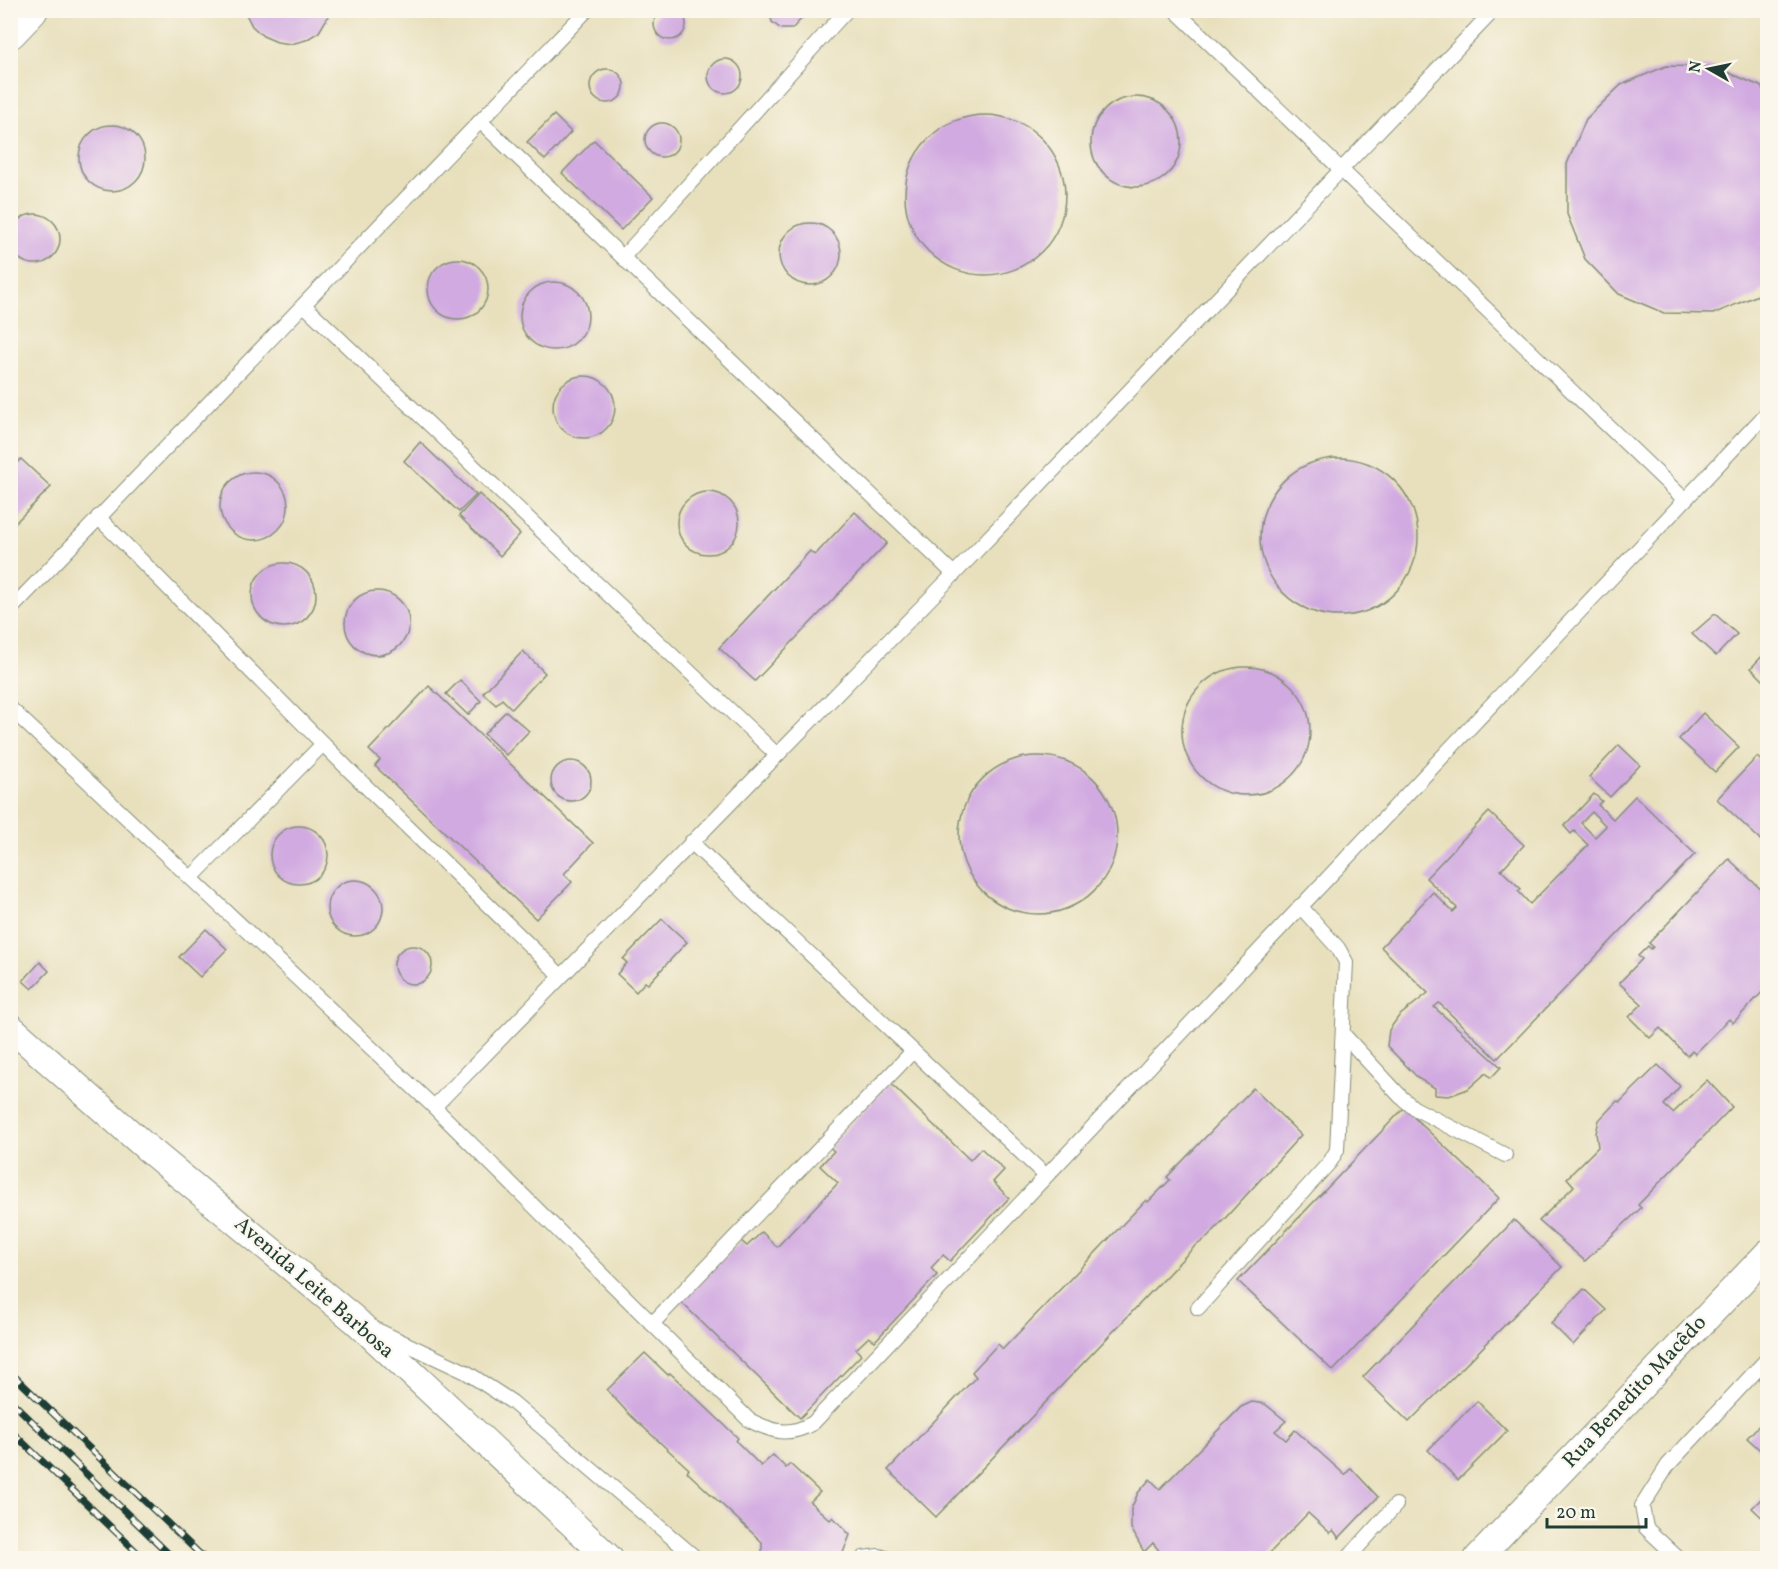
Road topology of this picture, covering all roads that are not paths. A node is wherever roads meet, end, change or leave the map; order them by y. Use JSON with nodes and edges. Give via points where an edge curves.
{"nodes":[{"id":1,"x":31,"y":10,"type":"edge"},
{"id":2,"x":587,"y":10,"type":"edge"},
{"id":3,"x":847,"y":10,"type":"edge"},
{"id":4,"x":1175,"y":10,"type":"edge"},
{"id":5,"x":1494,"y":10,"type":"edge"},
{"id":6,"x":10,"y":32,"type":"edge"},
{"id":7,"x":480,"y":121,"type":"junction"},
{"id":8,"x":1343,"y":170,"type":"junction"},
{"id":9,"x":622,"y":257,"type":"junction"},
{"id":10,"x":305,"y":306,"type":"junction"},
{"id":11,"x":1767,"y":412,"type":"edge"},
{"id":12,"x":1684,"y":499,"type":"junction"},
{"id":13,"x":98,"y":517,"type":"junction"},
{"id":14,"x":954,"y":574,"type":"junction"},
{"id":15,"x":10,"y":610,"type":"edge"},
{"id":16,"x":10,"y":708,"type":"edge"},
{"id":17,"x":322,"y":744,"type":"junction"},
{"id":18,"x":776,"y":754,"type":"junction"},
{"id":19,"x":691,"y":842,"type":"junction"},
{"id":20,"x":191,"y":878,"type":"junction"},
{"id":21,"x":1300,"y":906,"type":"junction"},
{"id":22,"x":561,"y":976,"type":"junction"},
{"id":23,"x":10,"y":1028,"type":"edge"},
{"id":24,"x":1344,"y":1035,"type":"junction"},
{"id":25,"x":913,"y":1051,"type":"junction"},
{"id":26,"x":435,"y":1107,"type":"junction"},
{"id":27,"x":1505,"y":1155,"type":"dead end"},
{"id":28,"x":1046,"y":1176,"type":"junction"},
{"id":29,"x":1767,"y":1253,"type":"edge"},
{"id":30,"x":1198,"y":1308,"type":"dead end"},
{"id":31,"x":355,"y":1320,"type":"junction"},
{"id":32,"x":652,"y":1324,"type":"junction"},
{"id":33,"x":1767,"y":1358,"type":"edge"},
{"id":34,"x":1396,"y":1504,"type":"dead end"},
{"id":35,"x":609,"y":1558,"type":"edge"},
{"id":36,"x":696,"y":1558,"type":"edge"},
{"id":37,"x":863,"y":1558,"type":"edge"},
{"id":38,"x":886,"y":1558,"type":"edge"},
{"id":39,"x":1348,"y":1558,"type":"edge"},
{"id":40,"x":1478,"y":1558,"type":"edge"},
{"id":41,"x":1678,"y":1558,"type":"edge"}],
"edges":[{"from":1,"to":6,"type":"main road"},
{"from":2,"to":7,"type":"lane"},
{"from":3,"to":9,"type":"lane"},
{"from":4,"to":8,"type":"lane"},
{"from":5,"to":8,"type":"lane"},
{"from":7,"to":9,"type":"lane"},
{"from":7,"to":10,"type":"lane"},
{"from":8,"to":12,"type":"lane"},
{"from":8,"to":14,"type":"lane"},
{"from":9,"to":14,"type":"lane"},
{"from":10,"to":13,"type":"lane"},
{"from":10,"to":18,"type":"lane"},
{"from":11,"to":12,"type":"lane"},
{"from":12,"to":21,"type":"lane"},
{"from":13,"to":15,"type":"lane"},
{"from":13,"to":17,"type":"lane"},
{"from":14,"to":18,"type":"lane"},
{"from":16,"to":20,"type":"lane"},
{"from":17,"to":20,"type":"lane"},
{"from":17,"to":22,"type":"lane"},
{"from":18,"to":19,"type":"lane"},
{"from":19,"to":22,"type":"lane"},
{"from":19,"to":25,"type":"lane"},
{"from":20,"to":26,"type":"lane"},
{"from":21,"to":24,"type":"lane","via":[[1346,962]]},
{"from":21,"to":28,"type":"lane"},
{"from":22,"to":26,"type":"lane"},
{"from":23,"to":31,"type":"street","name":"Avenida Leite Barbosa","via":[[147,1148]]},
{"from":24,"to":27,"type":"lane","via":[[1414,1108]]},
{"from":24,"to":30,"type":"lane","via":[[1337,1150]]},
{"from":25,"to":28,"type":"lane"},
{"from":25,"to":32,"type":"lane"},
{"from":26,"to":32,"type":"lane"},
{"from":28,"to":32,"type":"lane","via":[[813,1423],[799,1431],[784,1434],[749,1420]]},
{"from":29,"to":40,"type":"street","name":"Rua Benedito Macêdo"},
{"from":31,"to":35,"type":"street","name":"Avenida Leite Barbosa"},
{"from":31,"to":36,"type":"lane","via":[[466,1372],[512,1402]]},
{"from":33,"to":41,"type":"lane","via":[[1668,1465],[1642,1506],[1646,1527]]},
{"from":34,"to":39,"type":"lane"},
{"from":37,"to":38,"type":"lane"}]}
